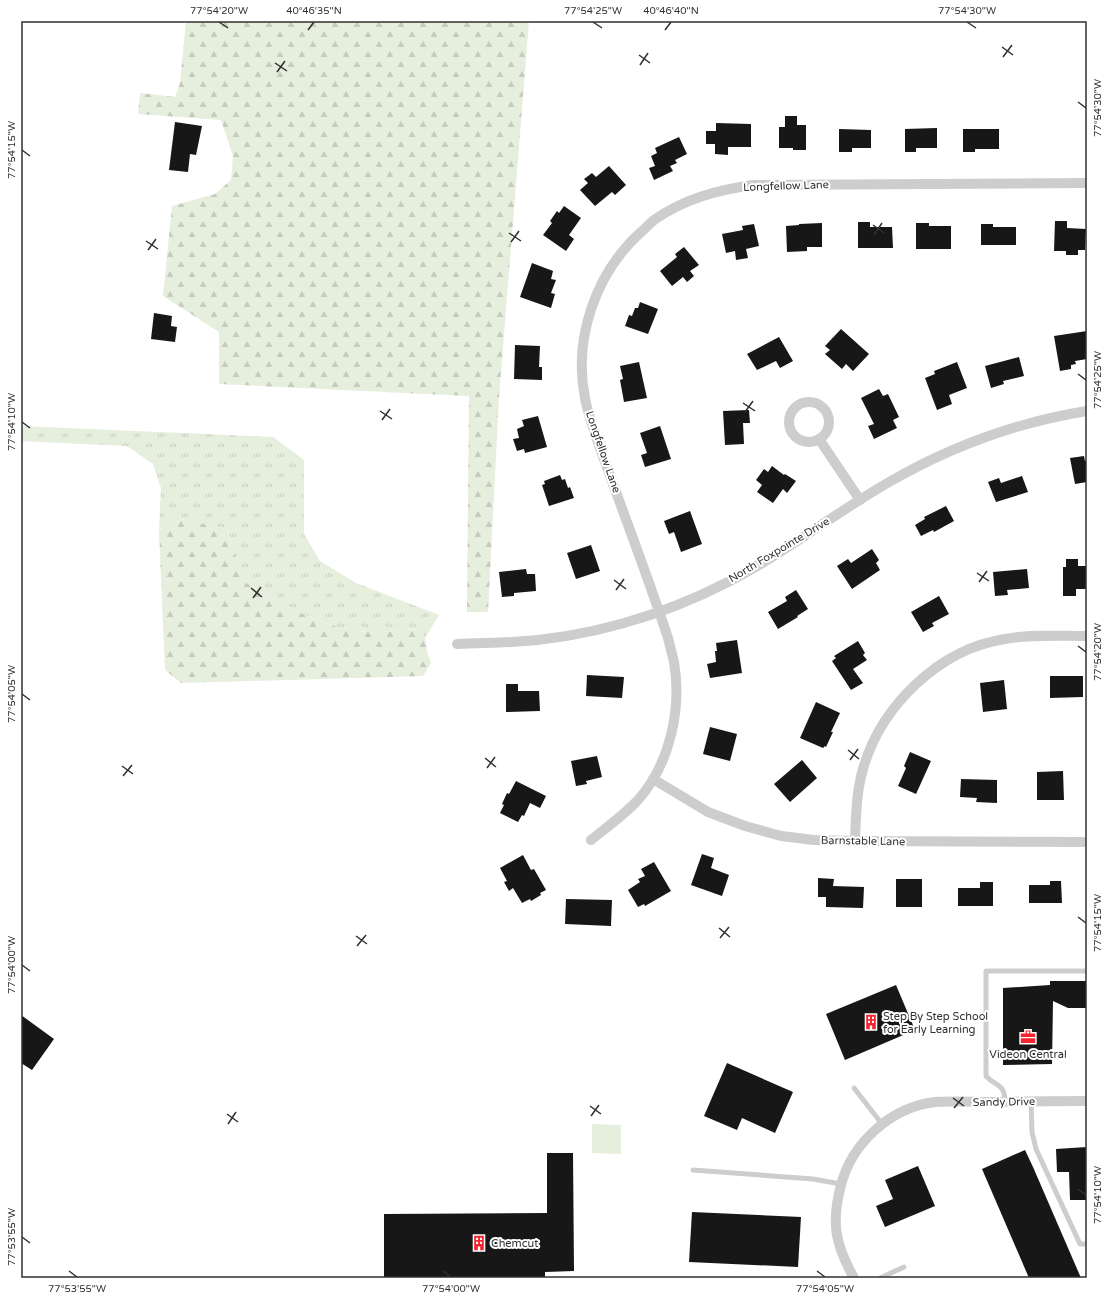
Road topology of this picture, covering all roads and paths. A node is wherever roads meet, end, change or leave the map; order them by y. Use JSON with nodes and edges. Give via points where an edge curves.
{"nodes":[{"id":1,"x":1087,"y":183,"type":"edge"},
{"id":2,"x":1087,"y":411,"type":"edge"},
{"id":3,"x":819,"y":439,"type":"junction"},
{"id":4,"x":860,"y":500,"type":"junction"},
{"id":5,"x":659,"y":612,"type":"junction"},
{"id":6,"x":1087,"y":636,"type":"edge"},
{"id":7,"x":457,"y":644,"type":"dead end"},
{"id":8,"x":653,"y":779,"type":"junction"},
{"id":9,"x":591,"y":840,"type":"dead end"},
{"id":10,"x":855,"y":841,"type":"junction"},
{"id":11,"x":1087,"y":842,"type":"edge"},
{"id":12,"x":1087,"y":971,"type":"edge"},
{"id":13,"x":854,"y":1088,"type":"dead end"},
{"id":14,"x":1087,"y":1101,"type":"edge"},
{"id":15,"x":1005,"y":1102,"type":"junction"},
{"id":16,"x":1031,"y":1102,"type":"junction"},
{"id":17,"x":882,"y":1124,"type":"junction"},
{"id":18,"x":693,"y":1170,"type":"dead end"},
{"id":19,"x":841,"y":1184,"type":"junction"},
{"id":20,"x":1087,"y":1244,"type":"edge"},
{"id":21,"x":904,"y":1267,"type":"dead end"},
{"id":22,"x":854,"y":1278,"type":"edge"},
{"id":23,"x":880,"y":1278,"type":"edge"}],
"edges":[{"from":1,"to":5,"type":"street","name":"Longfellow Lane","via":[[753,185],[728,188],[677,206],[653,221],[630,243],[612,265],[597,294],[587,322],[582,361],[585,398],[595,433]]},
{"from":2,"to":4,"type":"street","name":"North Foxpointe Drive","via":[[1029,423],[978,440],[923,464]]},
{"from":3,"to":3,"type":"street","via":[[825,434],[828,426],[829,418],[826,411],[821,405],[813,402],[798,404],[789,417],[788,425],[791,432],[796,438],[804,441],[812,442]]},
{"from":3,"to":4,"type":"street"},
{"from":4,"to":5,"type":"street","name":"North Foxpointe Drive","via":[[729,582]]},
{"from":5,"to":7,"type":"street","name":"North Foxpointe Drive","via":[[600,629],[560,637]]},
{"from":5,"to":8,"type":"street","name":"Longfellow Lane","via":[[674,663],[676,695],[666,752]]},
{"from":6,"to":10,"type":"street","via":[[1024,636],[1004,639],[962,653],[918,681],[887,717],[873,741],[863,768],[858,793]]},
{"from":8,"to":9,"type":"street","name":"Longfellow Lane","via":[[638,800]]},
{"from":8,"to":10,"type":"street","name":"Barnstable Lane","via":[[708,812],[745,826],[781,836]]},
{"from":10,"to":11,"type":"street","name":"Barnstable Lane"},
{"from":12,"to":15,"type":"lane","via":[[986,971],[986,1076],[1003,1089]]},
{"from":13,"to":17,"type":"lane"},
{"from":14,"to":16,"type":"street","name":"Sandy Drive"},
{"from":15,"to":16,"type":"street","name":"Sandy Drive"},
{"from":15,"to":17,"type":"street","name":"Sandy Drive","via":[[935,1102],[909,1109]]},
{"from":16,"to":20,"type":"lane","via":[[1032,1132],[1036,1149],[1080,1244]]},
{"from":17,"to":19,"type":"street","name":"Sandy Drive","via":[[853,1155]]},
{"from":18,"to":19,"type":"lane","via":[[813,1179]]},
{"from":19,"to":22,"type":"street","name":"Sandy Drive","via":[[837,1198],[835,1227],[844,1260]]},
{"from":21,"to":23,"type":"lane"}]}
